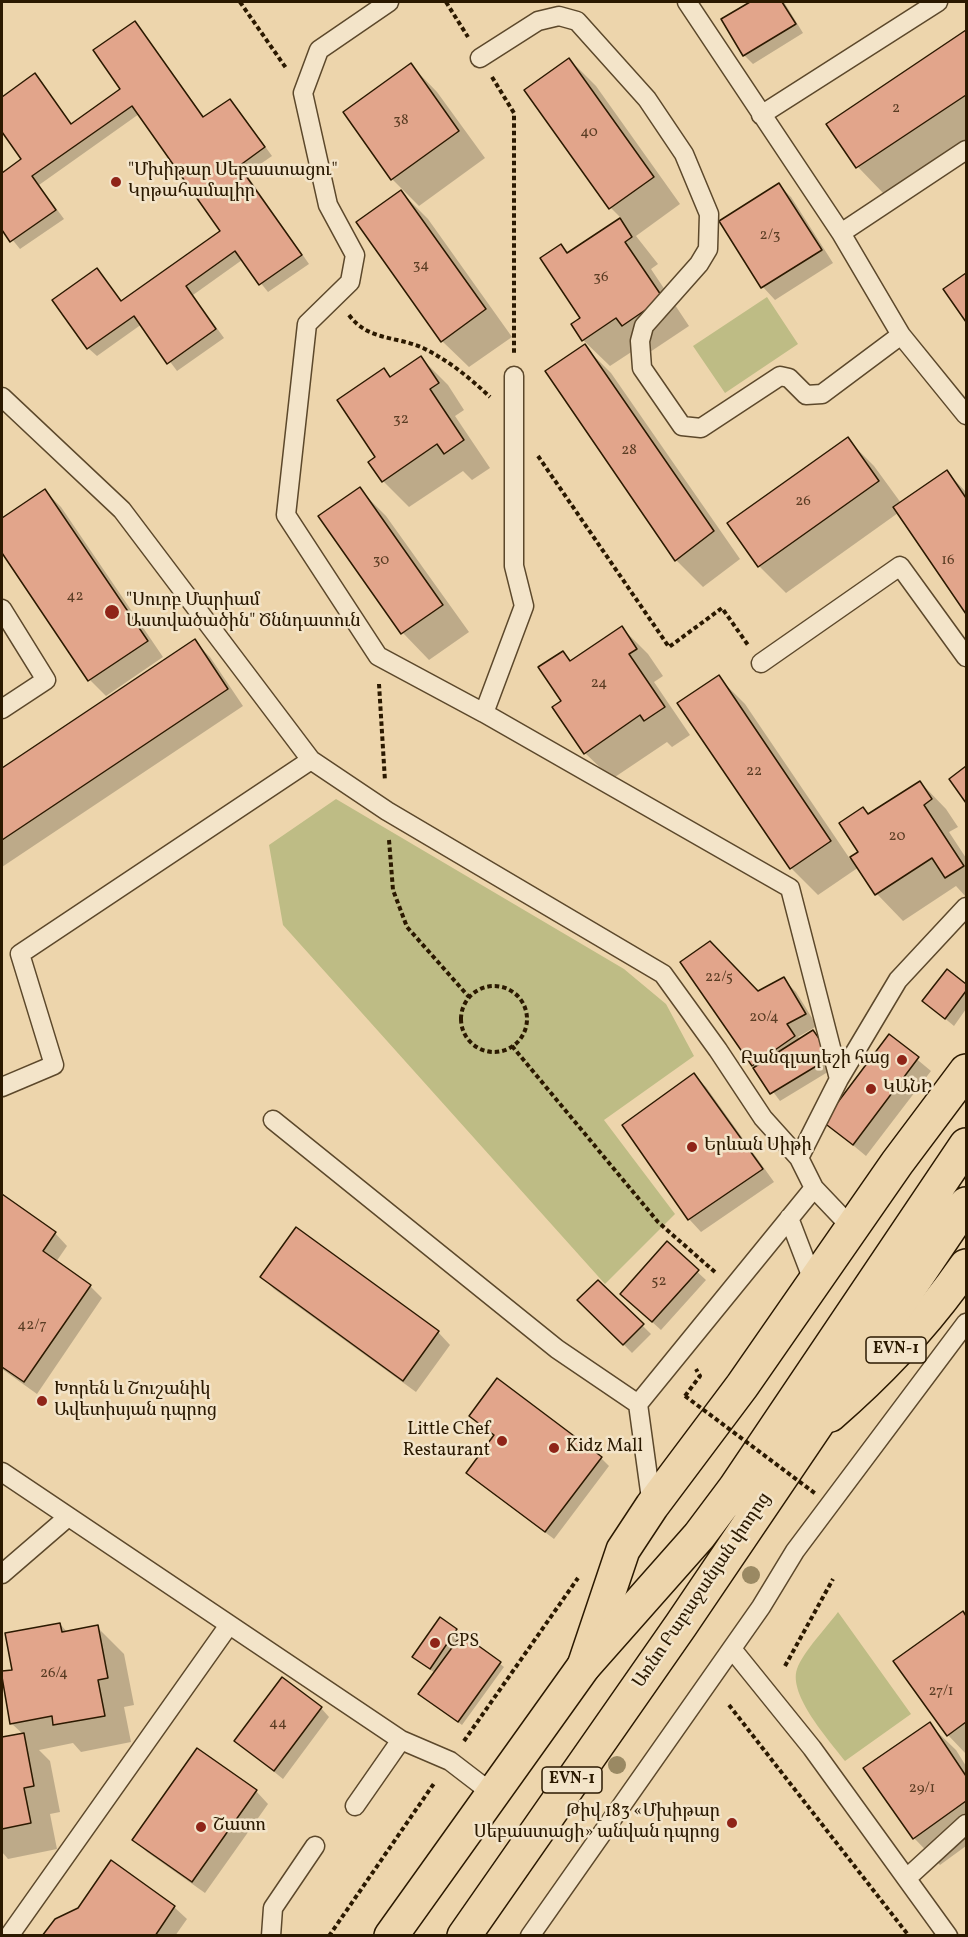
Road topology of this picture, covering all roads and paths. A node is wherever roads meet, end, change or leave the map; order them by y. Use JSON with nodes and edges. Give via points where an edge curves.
{"nodes":[{"id":1,"x":240,"y":2,"type":"edge"},
{"id":2,"x":388,"y":2,"type":"edge"},
{"id":3,"x":446,"y":2,"type":"edge"},
{"id":4,"x":689,"y":2,"type":"edge"},
{"id":5,"x":938,"y":2,"type":"edge"},
{"id":6,"x":480,"y":58,"type":"junction"},
{"id":7,"x":303,"y":93,"type":"junction"},
{"id":8,"x":761,"y":115,"type":"junction"},
{"id":9,"x":966,"y":150,"type":"edge"},
{"id":10,"x":841,"y":233,"type":"junction"},
{"id":11,"x":336,"y":296,"type":"junction"},
{"id":12,"x":901,"y":335,"type":"junction"},
{"id":13,"x":514,"y":376,"type":"joint"},
{"id":14,"x":480,"y":388,"type":"dead end"},
{"id":15,"x":3,"y":401,"type":"edge"},
{"id":16,"x":966,"y":415,"type":"edge"},
{"id":17,"x":514,"y":420,"type":"junction"},
{"id":18,"x":2,"y":609,"type":"edge"},
{"id":19,"x":378,"y":656,"type":"junction"},
{"id":20,"x":966,"y":657,"type":"edge"},
{"id":21,"x":761,"y":663,"type":"joint"},
{"id":22,"x":2,"y":709,"type":"edge"},
{"id":23,"x":484,"y":712,"type":"junction"},
{"id":24,"x":311,"y":760,"type":"junction"},
{"id":25,"x":387,"y":811,"type":"junction"},
{"id":26,"x":966,"y":908,"type":"edge"},
{"id":27,"x":469,"y":997,"type":"junction"},
{"id":28,"x":512,"y":1046,"type":"junction"},
{"id":29,"x":966,"y":1071,"type":"edge"},
{"id":30,"x":839,"y":1079,"type":"junction"},
{"id":31,"x":2,"y":1087,"type":"edge"},
{"id":32,"x":273,"y":1120,"type":"dead end"},
{"id":33,"x":966,"y":1145,"type":"edge"},
{"id":34,"x":799,"y":1158,"type":"junction"},
{"id":35,"x":814,"y":1188,"type":"junction"},
{"id":36,"x":966,"y":1204,"type":"edge"},
{"id":37,"x":789,"y":1218,"type":"junction"},
{"id":38,"x":852,"y":1228,"type":"junction"},
{"id":39,"x":966,"y":1266,"type":"edge"},
{"id":40,"x":814,"y":1283,"type":"junction"},
{"id":41,"x":732,"y":1287,"type":"junction"},
{"id":42,"x":966,"y":1323,"type":"edge"},
{"id":43,"x":700,"y":1376,"type":"dead end"},
{"id":44,"x":638,"y":1404,"type":"junction"},
{"id":45,"x":817,"y":1426,"type":"junction"},
{"id":46,"x":2,"y":1472,"type":"edge"},
{"id":47,"x":816,"y":1494,"type":"dead end"},
{"id":48,"x":652,"y":1506,"type":"junction"},
{"id":49,"x":68,"y":1517,"type":"junction"},
{"id":50,"x":2,"y":1574,"type":"edge"},
{"id":51,"x":580,"y":1576,"type":"dead end"},
{"id":52,"x":833,"y":1579,"type":"dead end"},
{"id":53,"x":229,"y":1625,"type":"junction"},
{"id":54,"x":732,"y":1649,"type":"junction"},
{"id":55,"x":584,"y":1666,"type":"junction"},
{"id":56,"x":785,"y":1666,"type":"dead end"},
{"id":57,"x":729,"y":1705,"type":"dead end"},
{"id":58,"x":401,"y":1740,"type":"junction"},
{"id":59,"x":450,"y":1761,"type":"junction"},
{"id":60,"x":493,"y":1794,"type":"junction"},
{"id":61,"x":355,"y":1806,"type":"dead end"},
{"id":62,"x":966,"y":1824,"type":"edge"},
{"id":63,"x":315,"y":1846,"type":"dead end"},
{"id":64,"x":907,"y":1878,"type":"junction"},
{"id":65,"x":9,"y":1935,"type":"edge"},
{"id":66,"x":271,"y":1935,"type":"edge"},
{"id":67,"x":329,"y":1935,"type":"edge"},
{"id":68,"x":391,"y":1935,"type":"edge"},
{"id":69,"x":464,"y":1935,"type":"edge"},
{"id":70,"x":530,"y":1935,"type":"edge"},
{"id":71,"x":909,"y":1935,"type":"edge"},
{"id":72,"x":948,"y":1935,"type":"edge"}],
"edges":[{"from":1,"to":7,"type":"path"},
{"from":2,"to":7,"type":"lane","via":[[318,50]]},
{"from":3,"to":6,"type":"path"},
{"from":4,"to":8,"type":"lane"},
{"from":5,"to":8,"type":"lane"},
{"from":6,"to":12,"type":"lane","via":[[538,21],[559,16],[577,21],[647,99],[684,154],[710,214],[708,249],[644,326],[640,341],[642,368],[682,426],[701,428],[780,376],[789,378],[806,395],[822,394]]},
{"from":6,"to":13,"type":"path","via":[[514,113]]},
{"from":7,"to":11,"type":"lane","via":[[327,205],[356,255],[350,282]]},
{"from":8,"to":10,"type":"lane"},
{"from":9,"to":10,"type":"lane"},
{"from":10,"to":12,"type":"lane"},
{"from":11,"to":14,"type":"path","via":[[356,323],[385,339],[421,347],[451,364]]},
{"from":11,"to":19,"type":"lane","via":[[307,324],[286,515]]},
{"from":12,"to":16,"type":"lane"},
{"from":13,"to":17,"type":"lane"},
{"from":15,"to":24,"type":"lane","via":[[122,510]]},
{"from":17,"to":21,"type":"path","via":[[669,647],[722,608]]},
{"from":17,"to":23,"type":"lane","via":[[514,566],[524,606]]},
{"from":18,"to":22,"type":"lane","via":[[46,680]]},
{"from":19,"to":23,"type":"lane"},
{"from":19,"to":25,"type":"path"},
{"from":20,"to":21,"type":"lane","via":[[900,566]]},
{"from":23,"to":30,"type":"lane","via":[[790,888]]},
{"from":24,"to":25,"type":"lane"},
{"from":24,"to":31,"type":"lane","via":[[20,954],[54,1065]]},
{"from":25,"to":27,"type":"path","via":[[393,891],[407,927]]},
{"from":25,"to":34,"type":"lane","via":[[663,974],[763,1118]]},
{"from":26,"to":30,"type":"lane","via":[[898,980]]},
{"from":27,"to":28,"type":"path","via":[[461,1016],[466,1036],[492,1052]]},
{"from":27,"to":28,"type":"path","via":[[477,990],[498,986],[518,996],[527,1017],[520,1038]]},
{"from":28,"to":41,"type":"path","via":[[658,1222]]},
{"from":29,"to":38,"type":"main road","name":"Առնո Բաբաջանյան փողոց"},
{"from":30,"to":34,"type":"lane"},
{"from":32,"to":44,"type":"lane","via":[[556,1349]]},
{"from":33,"to":55,"type":"main road","name":"Առնո Բաբաջանյան փողոց","via":[[735,1488],[699,1536]]},
{"from":34,"to":35,"type":"lane"},
{"from":35,"to":37,"type":"lane"},
{"from":35,"to":38,"type":"lane"},
{"from":36,"to":45,"type":"main road"},
{"from":37,"to":40,"type":"lane"},
{"from":37,"to":41,"type":"lane"},
{"from":38,"to":40,"type":"main road","name":"Առնո Բաբաջանյան փողոց"},
{"from":39,"to":45,"type":"main road","name":"Առնո Բաբաջանյան փողոց","number":"EVN-1","via":[[932,1315],[860,1389]]},
{"from":40,"to":48,"type":"main road","name":"Առնո Բաբաջանյան փողոց"},
{"from":41,"to":44,"type":"lane"},
{"from":42,"to":54,"type":"lane","via":[[795,1551]]},
{"from":43,"to":47,"type":"path","bridge":true,"via":[[686,1396]]},
{"from":44,"to":48,"type":"lane"},
{"from":45,"to":69,"type":"main road","name":"Առնո Բաբաջանյան փողոց","number":"EVN-1"},
{"from":46,"to":49,"type":"lane"},
{"from":48,"to":55,"type":"main road","name":"Առնո Բաբաջանյան փողոց","via":[[622,1550]]},
{"from":49,"to":50,"type":"lane"},
{"from":49,"to":53,"type":"lane"},
{"from":51,"to":59,"type":"path"},
{"from":52,"to":56,"type":"path"},
{"from":53,"to":58,"type":"lane"},
{"from":53,"to":65,"type":"lane"},
{"from":54,"to":64,"type":"lane","via":[[812,1748]]},
{"from":54,"to":70,"type":"lane"},
{"from":55,"to":60,"type":"main road","name":"Առնո Բաբաջանյան փողոց","number":"EVN-1"},
{"from":57,"to":71,"type":"path"},
{"from":58,"to":59,"type":"lane"},
{"from":58,"to":61,"type":"lane"},
{"from":59,"to":60,"type":"lane"},
{"from":59,"to":67,"type":"path"},
{"from":60,"to":68,"type":"main road","name":"Առնո Բաբաջանյան փողոց","number":"EVN-1"},
{"from":62,"to":64,"type":"lane"},
{"from":63,"to":66,"type":"lane","via":[[273,1908]]},
{"from":64,"to":72,"type":"lane"}]}
